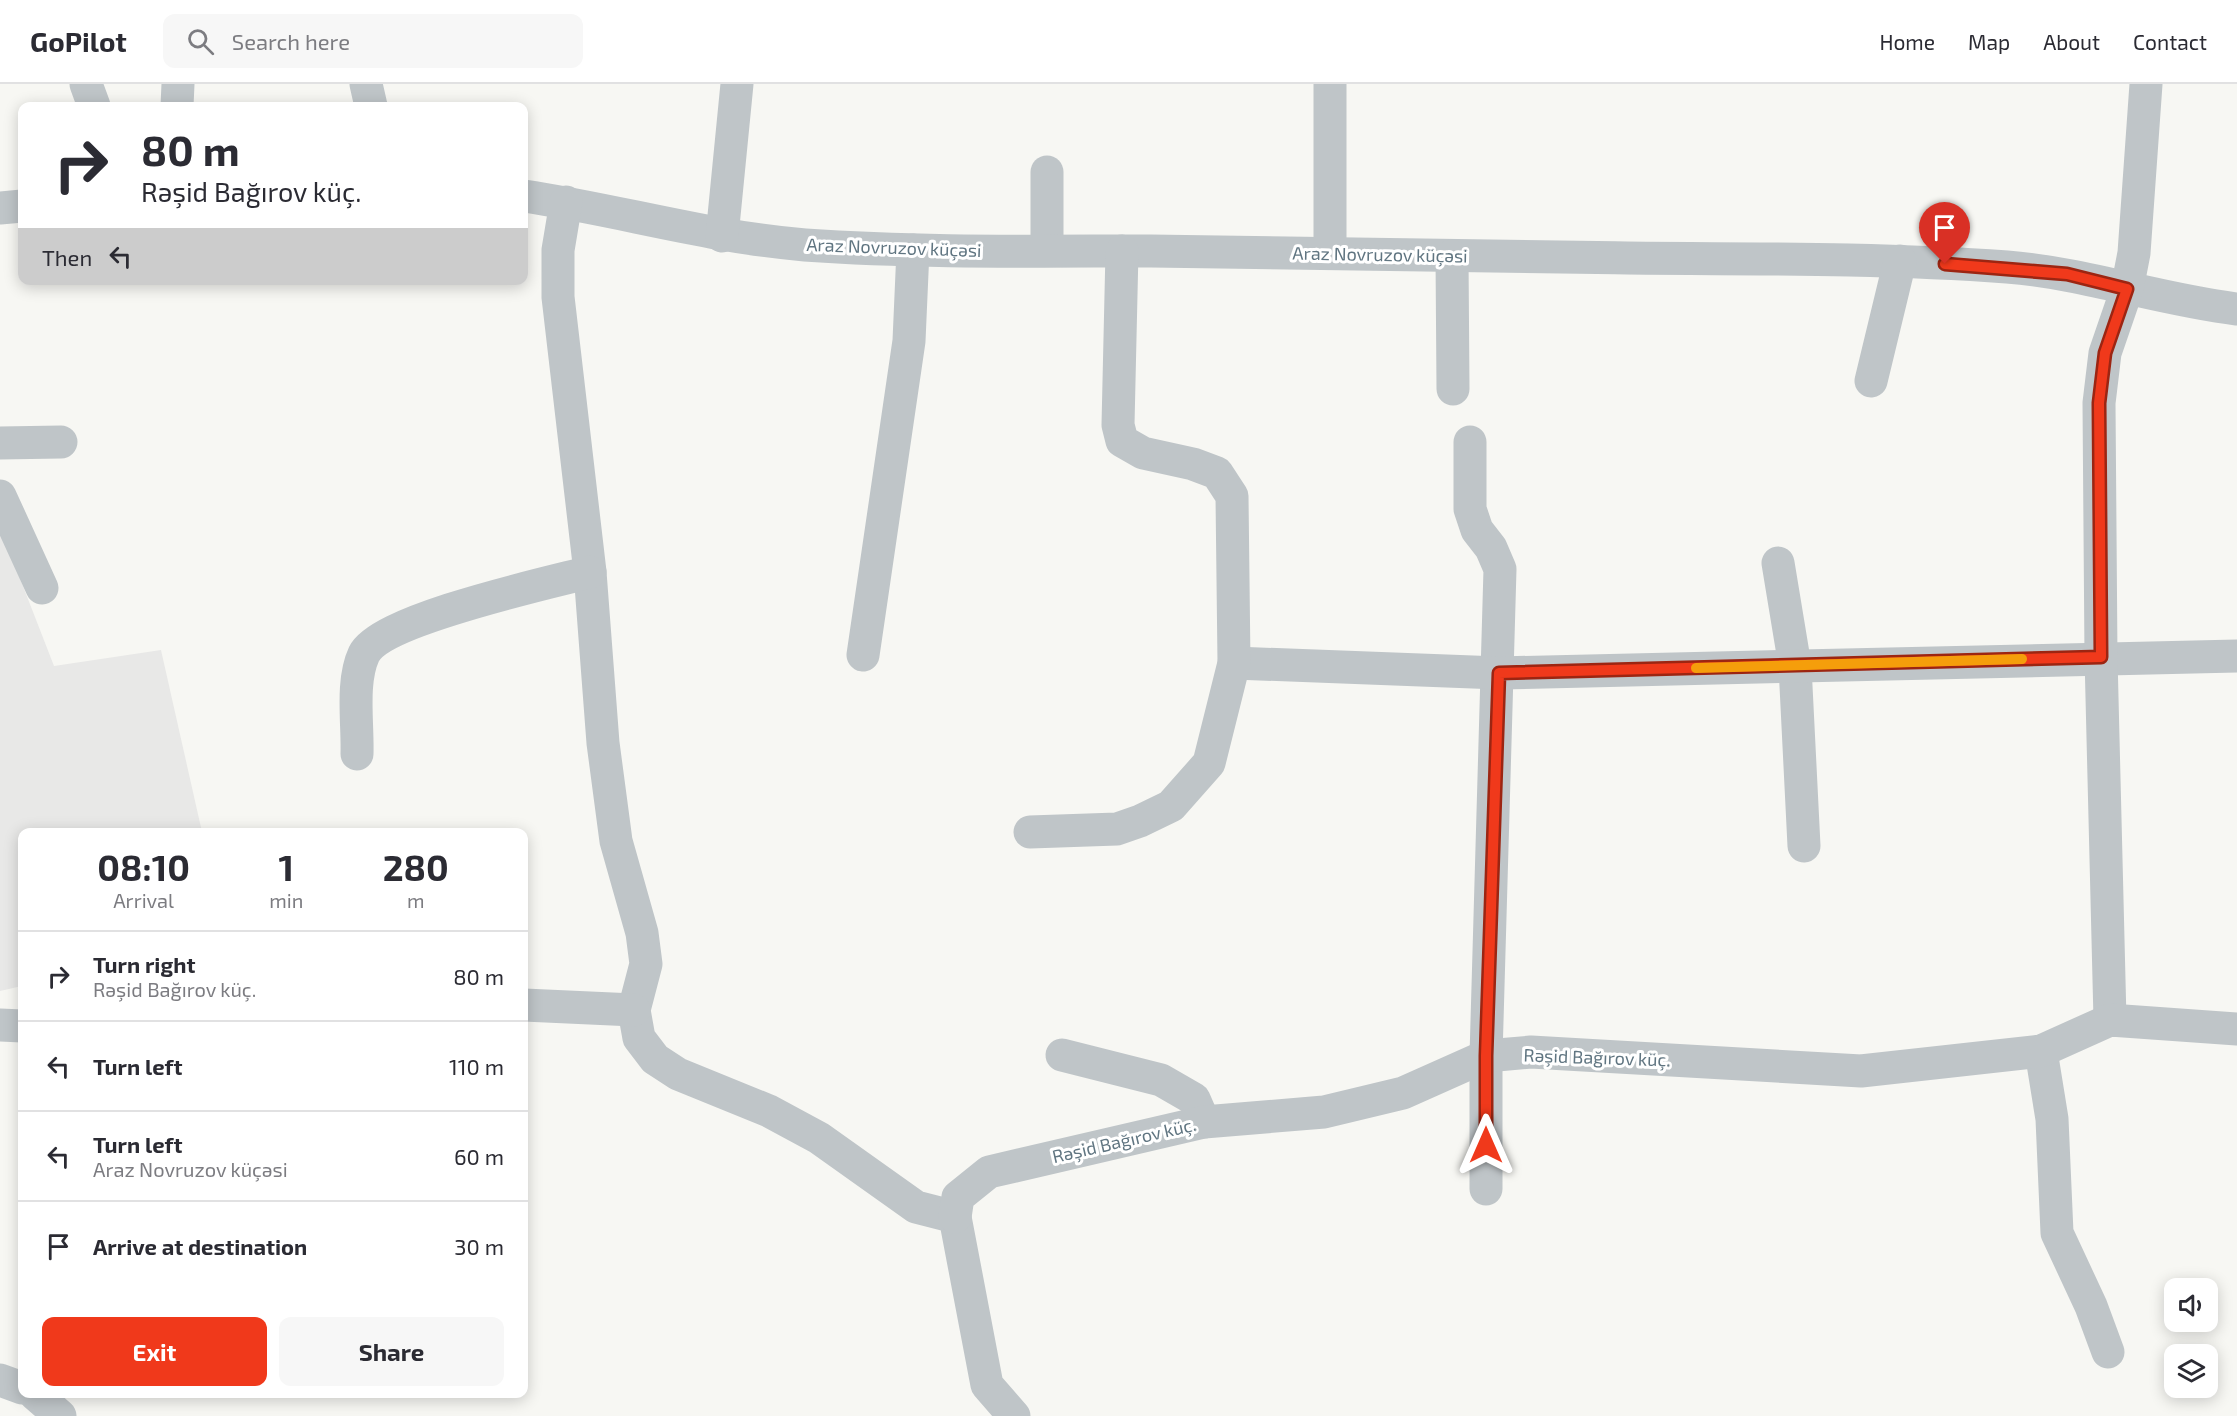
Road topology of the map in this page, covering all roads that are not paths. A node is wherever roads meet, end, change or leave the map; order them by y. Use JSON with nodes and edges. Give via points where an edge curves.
{"nodes":[{"id":1,"x":86,"y":84,"type":"edge"},
{"id":2,"x":178,"y":84,"type":"edge"},
{"id":3,"x":366,"y":84,"type":"edge"},
{"id":4,"x":737,"y":84,"type":"edge"},
{"id":5,"x":1330,"y":84,"type":"edge"},
{"id":6,"x":2146,"y":84,"type":"edge"},
{"id":7,"x":93,"y":102,"type":"edge"},
{"id":8,"x":177,"y":102,"type":"edge"},
{"id":9,"x":370,"y":102,"type":"edge"},
{"id":10,"x":1047,"y":172,"type":"dead end"},
{"id":11,"x":528,"y":197,"type":"edge"},
{"id":12,"x":566,"y":202,"type":"junction"},
{"id":13,"x":18,"y":206,"type":"edge"},
{"id":14,"x":0,"y":208,"type":"edge"},
{"id":15,"x":722,"y":236,"type":"junction"},
{"id":16,"x":913,"y":250,"type":"junction"},
{"id":17,"x":1047,"y":250,"type":"junction"},
{"id":18,"x":1122,"y":251,"type":"junction"},
{"id":19,"x":1330,"y":252,"type":"junction"},
{"id":20,"x":1452,"y":256,"type":"junction"},
{"id":21,"x":1900,"y":261,"type":"junction"},
{"id":22,"x":2127,"y":289,"type":"junction"},
{"id":23,"x":2237,"y":309,"type":"edge"},
{"id":24,"x":1870,"y":381,"type":"dead end"},
{"id":25,"x":1453,"y":389,"type":"dead end"},
{"id":26,"x":61,"y":442,"type":"dead end"},
{"id":27,"x":1470,"y":442,"type":"dead end"},
{"id":28,"x":0,"y":443,"type":"edge"},
{"id":29,"x":0,"y":496,"type":"edge"},
{"id":30,"x":1778,"y":563,"type":"dead end"},
{"id":31,"x":590,"y":572,"type":"junction"},
{"id":32,"x":42,"y":588,"type":"dead end"},
{"id":33,"x":863,"y":655,"type":"dead end"},
{"id":34,"x":2237,"y":656,"type":"edge"},
{"id":35,"x":2101,"y":657,"type":"junction"},
{"id":36,"x":1234,"y":663,"type":"junction"},
{"id":37,"x":1795,"y":666,"type":"junction"},
{"id":38,"x":1499,"y":673,"type":"junction"},
{"id":39,"x":357,"y":754,"type":"dead end"},
{"id":40,"x":1030,"y":832,"type":"dead end"},
{"id":41,"x":1804,"y":846,"type":"dead end"},
{"id":42,"x":528,"y":1005,"type":"edge"},
{"id":43,"x":634,"y":1010,"type":"junction"},
{"id":44,"x":2110,"y":1020,"type":"junction"},
{"id":45,"x":0,"y":1025,"type":"edge"},
{"id":46,"x":18,"y":1026,"type":"edge"},
{"id":47,"x":2237,"y":1029,"type":"edge"},
{"id":48,"x":2041,"y":1051,"type":"junction"},
{"id":49,"x":1062,"y":1055,"type":"dead end"},
{"id":50,"x":1486,"y":1056,"type":"junction"},
{"id":51,"x":1204,"y":1122,"type":"junction"},
{"id":52,"x":1486,"y":1189,"type":"dead end"},
{"id":53,"x":955,"y":1217,"type":"junction"},
{"id":54,"x":2108,"y":1352,"type":"dead end"},
{"id":55,"x":0,"y":1380,"type":"edge"},
{"id":56,"x":987,"y":1385,"type":"junction"},
{"id":57,"x":18,"y":1387,"type":"edge"},
{"id":58,"x":40,"y":1398,"type":"edge"},
{"id":59,"x":60,"y":1416,"type":"edge"},
{"id":60,"x":977,"y":1416,"type":"edge"},
{"id":61,"x":1014,"y":1416,"type":"edge"}],
"edges":[{"from":1,"to":7,"type":"street"},
{"from":2,"to":8,"type":"street"},
{"from":3,"to":9,"type":"street"},
{"from":4,"to":15,"type":"street"},
{"from":5,"to":19,"type":"street"},
{"from":6,"to":22,"type":"street","via":[[2140,201]]},
{"from":10,"to":17,"type":"street"},
{"from":11,"to":12,"type":"street","name":"Araz Novruzov küçəsi"},
{"from":12,"to":15,"type":"street","name":"Araz Novruzov küçəsi"},
{"from":12,"to":31,"type":"street","via":[[558,250],[558,297]]},
{"from":13,"to":14,"type":"street"},
{"from":15,"to":16,"type":"street","name":"Araz Novruzov küçəsi"},
{"from":16,"to":17,"type":"street","name":"Araz Novruzov küçəsi"},
{"from":16,"to":33,"type":"street","via":[[909,341]]},
{"from":17,"to":18,"type":"street","name":"Araz Novruzov küçəsi"},
{"from":18,"to":19,"type":"street","name":"Araz Novruzov küçəsi"},
{"from":18,"to":36,"type":"street","via":[[1118,425],[1122,441],[1143,453],[1217,473],[1232,496]]},
{"from":19,"to":20,"type":"street","name":"Araz Novruzov küçəsi"},
{"from":20,"to":21,"type":"street","name":"Araz Novruzov küçəsi"},
{"from":20,"to":25,"type":"street"},
{"from":21,"to":22,"type":"street","name":"Araz Novruzov küçəsi","via":[[2067,274]]},
{"from":21,"to":24,"type":"street"},
{"from":22,"to":23,"type":"street","name":"Araz Novruzov küçəsi"},
{"from":22,"to":35,"type":"street","via":[[2105,353],[2099,403]]},
{"from":26,"to":28,"type":"street"},
{"from":27,"to":38,"type":"street","via":[[1470,509],[1476,530],[1491,548],[1500,569]]},
{"from":29,"to":32,"type":"street"},
{"from":30,"to":37,"type":"street"},
{"from":31,"to":39,"type":"street","via":[[448,609],[401,627],[365,651],[358,671]]},
{"from":31,"to":43,"type":"street","via":[[603,743],[616,841],[642,933],[646,964]]},
{"from":34,"to":35,"type":"street"},
{"from":35,"to":37,"type":"street"},
{"from":35,"to":44,"type":"street"},
{"from":36,"to":38,"type":"street"},
{"from":36,"to":40,"type":"street","via":[[1209,764],[1171,806],[1118,829]]},
{"from":37,"to":38,"type":"street"},
{"from":37,"to":41,"type":"street"},
{"from":38,"to":50,"type":"street"},
{"from":42,"to":43,"type":"street"},
{"from":43,"to":53,"type":"street","via":[[639,1038],[655,1059],[678,1074],[770,1111],[819,1138],[916,1207]]},
{"from":44,"to":47,"type":"street","name":"Rəşid Bağırov küç."},
{"from":44,"to":48,"type":"street","name":"Rəşid Bağırov küç."},
{"from":45,"to":46,"type":"street"},
{"from":48,"to":50,"type":"street","name":"Rəşid Bağırov küç.","via":[[1861,1071],[1532,1052]]},
{"from":48,"to":54,"type":"street","via":[[2052,1119],[2057,1233]]},
{"from":49,"to":51,"type":"street","via":[[1161,1080],[1194,1099]]},
{"from":50,"to":51,"type":"street","name":"Rəşid Bağırov küç.","via":[[1403,1093],[1324,1112]]},
{"from":50,"to":52,"type":"street"},
{"from":51,"to":53,"type":"street","name":"Rəşid Bağırov küç.","via":[[989,1172],[958,1197]]},
{"from":53,"to":56,"type":"street"},
{"from":55,"to":57,"type":"street"},
{"from":56,"to":60,"type":"street"},
{"from":56,"to":61,"type":"street"},
{"from":58,"to":59,"type":"street"}]}
